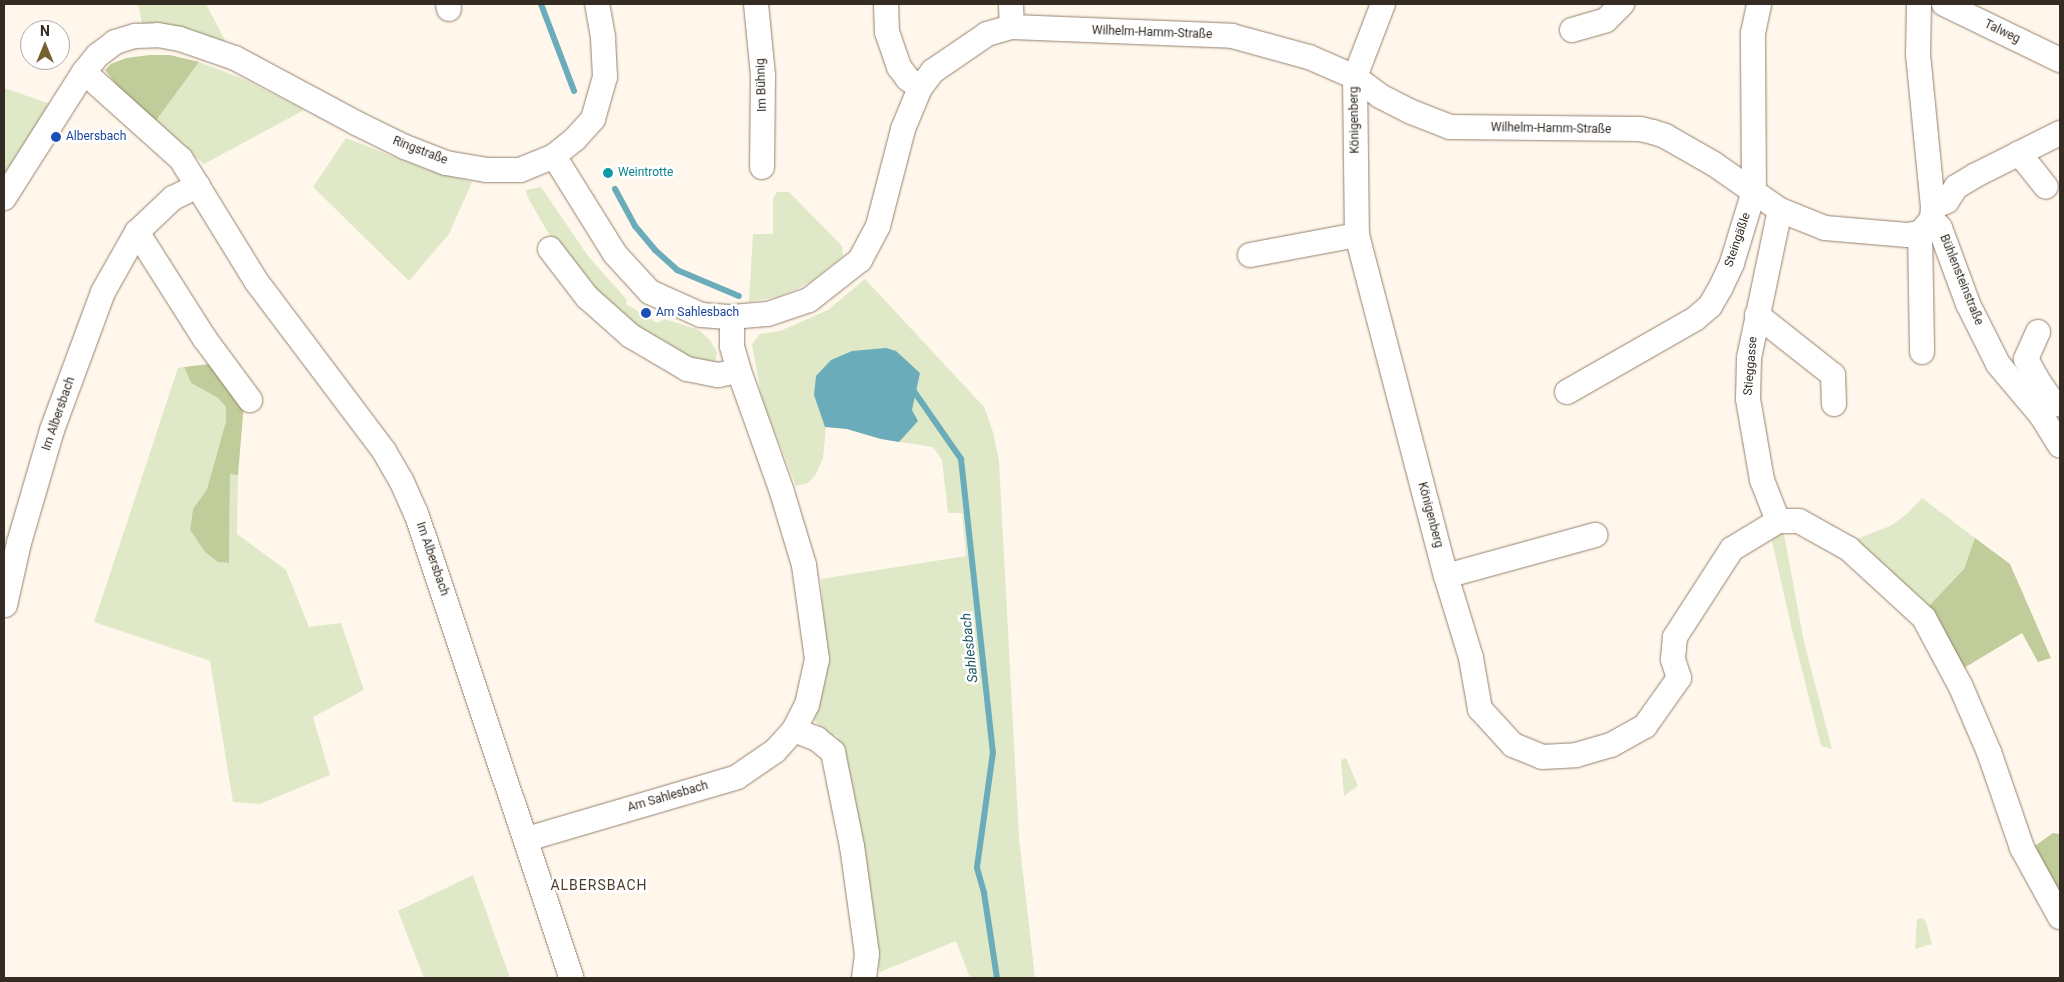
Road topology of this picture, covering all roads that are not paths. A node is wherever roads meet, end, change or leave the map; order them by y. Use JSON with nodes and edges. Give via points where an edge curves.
{"nodes":[{"id":1,"x":597,"y":4,"type":"edge"},
{"id":2,"x":756,"y":4,"type":"edge"},
{"id":3,"x":886,"y":4,"type":"edge"},
{"id":4,"x":1011,"y":4,"type":"edge"},
{"id":5,"x":1383,"y":4,"type":"edge"},
{"id":6,"x":1622,"y":4,"type":"edge"},
{"id":7,"x":1759,"y":4,"type":"edge"},
{"id":8,"x":1919,"y":4,"type":"edge"},
{"id":9,"x":1944,"y":4,"type":"edge"},
{"id":10,"x":1012,"y":27,"type":"junction"},
{"id":11,"x":1572,"y":30,"type":"dead end"},
{"id":12,"x":2060,"y":60,"type":"edge"},
{"id":13,"x":84,"y":72,"type":"junction"},
{"id":14,"x":1355,"y":76,"type":"junction"},
{"id":15,"x":920,"y":88,"type":"junction"},
{"id":16,"x":2060,"y":133,"type":"edge"},
{"id":17,"x":2019,"y":153,"type":"junction"},
{"id":18,"x":554,"y":156,"type":"junction"},
{"id":19,"x":762,"y":167,"type":"dead end"},
{"id":20,"x":198,"y":186,"type":"junction"},
{"id":21,"x":2046,"y":187,"type":"dead end"},
{"id":22,"x":1754,"y":192,"type":"junction"},
{"id":23,"x":4,"y":198,"type":"edge"},
{"id":24,"x":1780,"y":210,"type":"junction"},
{"id":25,"x":1928,"y":220,"type":"junction"},
{"id":26,"x":136,"y":232,"type":"junction"},
{"id":27,"x":1358,"y":235,"type":"junction"},
{"id":28,"x":550,"y":249,"type":"dead end"},
{"id":29,"x":1250,"y":256,"type":"dead end"},
{"id":30,"x":1757,"y":315,"type":"junction"},
{"id":31,"x":732,"y":317,"type":"junction"},
{"id":32,"x":2038,"y":332,"type":"dead end"},
{"id":33,"x":1922,"y":352,"type":"dead end"},
{"id":34,"x":739,"y":371,"type":"junction"},
{"id":35,"x":1567,"y":392,"type":"dead end"},
{"id":36,"x":246,"y":395,"type":"dead end"},
{"id":37,"x":1834,"y":404,"type":"dead end"},
{"id":38,"x":2052,"y":407,"type":"edge"},
{"id":39,"x":2060,"y":446,"type":"edge"},
{"id":40,"x":1778,"y":521,"type":"junction"},
{"id":41,"x":1595,"y":535,"type":"dead end"},
{"id":42,"x":1446,"y":576,"type":"junction"},
{"id":43,"x":5,"y":605,"type":"dead end"},
{"id":44,"x":794,"y":730,"type":"junction"},
{"id":45,"x":527,"y":839,"type":"junction"},
{"id":46,"x":2060,"y":918,"type":"edge"},
{"id":47,"x":572,"y":978,"type":"edge"},
{"id":48,"x":864,"y":978,"type":"edge"}],
"edges":[{"from":1,"to":18,"type":"street","name":"Ringstraße","via":[[605,76],[593,118]]},
{"from":2,"to":19,"type":"street","name":"Im Bühnig","via":[[763,76]]},
{"from":3,"to":15,"type":"street","via":[[887,32],[899,67]]},
{"from":4,"to":10,"type":"street"},
{"from":5,"to":14,"type":"street"},
{"from":6,"to":11,"type":"street","via":[[1606,20]]},
{"from":7,"to":22,"type":"street","name":"Steingäßle","via":[[1753,33]]},
{"from":8,"to":25,"type":"street","name":"Bühlensteinstraße","via":[[1918,54]]},
{"from":9,"to":12,"type":"street","name":"Talweg"},
{"from":10,"to":14,"type":"street","name":"Wilhelm-Hamm-Straße","via":[[1232,36],[1309,57]]},
{"from":10,"to":15,"type":"street","name":"Wilhelm-Hamm-Straße","via":[[986,34],[934,71]]},
{"from":13,"to":18,"type":"street","name":"Ringstraße","via":[[98,55],[116,42],[135,36],[158,35],[235,58],[356,123],[405,147],[446,162],[487,170],[520,170]]},
{"from":13,"to":20,"type":"street","name":"Im Albersbach","via":[[181,159]]},
{"from":13,"to":23,"type":"street","name":"Ringstraße"},
{"from":14,"to":22,"type":"street","name":"Wilhelm-Hamm-Straße","via":[[1380,96],[1450,128],[1640,129],[1653,132],[1714,164]]},
{"from":14,"to":27,"type":"street","name":"Königenberg"},
{"from":15,"to":31,"type":"street","name":"Wilhelm-Hamm-Straße","via":[[903,129],[878,226],[860,260],[809,300],[768,314]]},
{"from":16,"to":17,"type":"street"},
{"from":17,"to":21,"type":"street"},
{"from":17,"to":25,"type":"street","via":[[1956,187]]},
{"from":18,"to":31,"type":"street","name":"Wilhelm-Hamm-Straße","via":[[614,254],[650,292],[700,315]]},
{"from":20,"to":26,"type":"street","name":"Im Albersbach","via":[[173,198]]},
{"from":20,"to":45,"type":"street","name":"Im Albersbach","via":[[256,281],[384,451],[401,480],[416,513]]},
{"from":22,"to":24,"type":"street","name":"Wilhelm-Hamm-Straße"},
{"from":22,"to":35,"type":"street","name":"Steingäßle","via":[[1732,263],[1710,306],[1695,319]]},
{"from":24,"to":25,"type":"street","name":"Wilhelm-Hamm-Straße","via":[[1825,228],[1907,235]]},
{"from":24,"to":30,"type":"street","name":"Stieggasse"},
{"from":25,"to":33,"type":"street"},
{"from":25,"to":38,"type":"street","name":"Bühlensteinstraße","via":[[1940,228],[1968,304],[1998,364]]},
{"from":26,"to":36,"type":"street","via":[[205,339]]},
{"from":26,"to":43,"type":"street","name":"Im Albersbach","via":[[103,292],[52,430]]},
{"from":27,"to":29,"type":"street"},
{"from":27,"to":42,"type":"street","name":"Königenberg"},
{"from":28,"to":34,"type":"street","via":[[587,297],[631,336],[687,369],[718,375]]},
{"from":30,"to":37,"type":"street","via":[[1833,374]]},
{"from":30,"to":40,"type":"street","name":"Stieggasse","via":[[1749,358],[1748,399],[1762,480]]},
{"from":31,"to":34,"type":"street","name":"Am Sahlesbach","via":[[732,346]]},
{"from":32,"to":38,"type":"street","via":[[2026,359]]},
{"from":34,"to":44,"type":"street","name":"Am Sahlesbach","via":[[781,489],[804,566],[817,659],[807,705]]},
{"from":38,"to":39,"type":"street","name":"Bühlensteinstraße"},
{"from":40,"to":42,"type":"street","name":"Königenberg","via":[[1732,549],[1675,637],[1673,659],[1679,678],[1645,726],[1611,745],[1576,755],[1542,757],[1513,745],[1480,709],[1471,658]]},
{"from":40,"to":46,"type":"street","via":[[1800,521],[1849,549],[1924,618],[1961,687],[1989,752],[2022,848]]},
{"from":41,"to":42,"type":"street"},
{"from":44,"to":45,"type":"street","name":"Am Sahlesbach","via":[[775,751],[737,777]]},
{"from":44,"to":48,"type":"street","via":[[817,739],[833,752],[852,846],[867,954]]},
{"from":45,"to":47,"type":"street","name":"Im Albersbach"}]}
